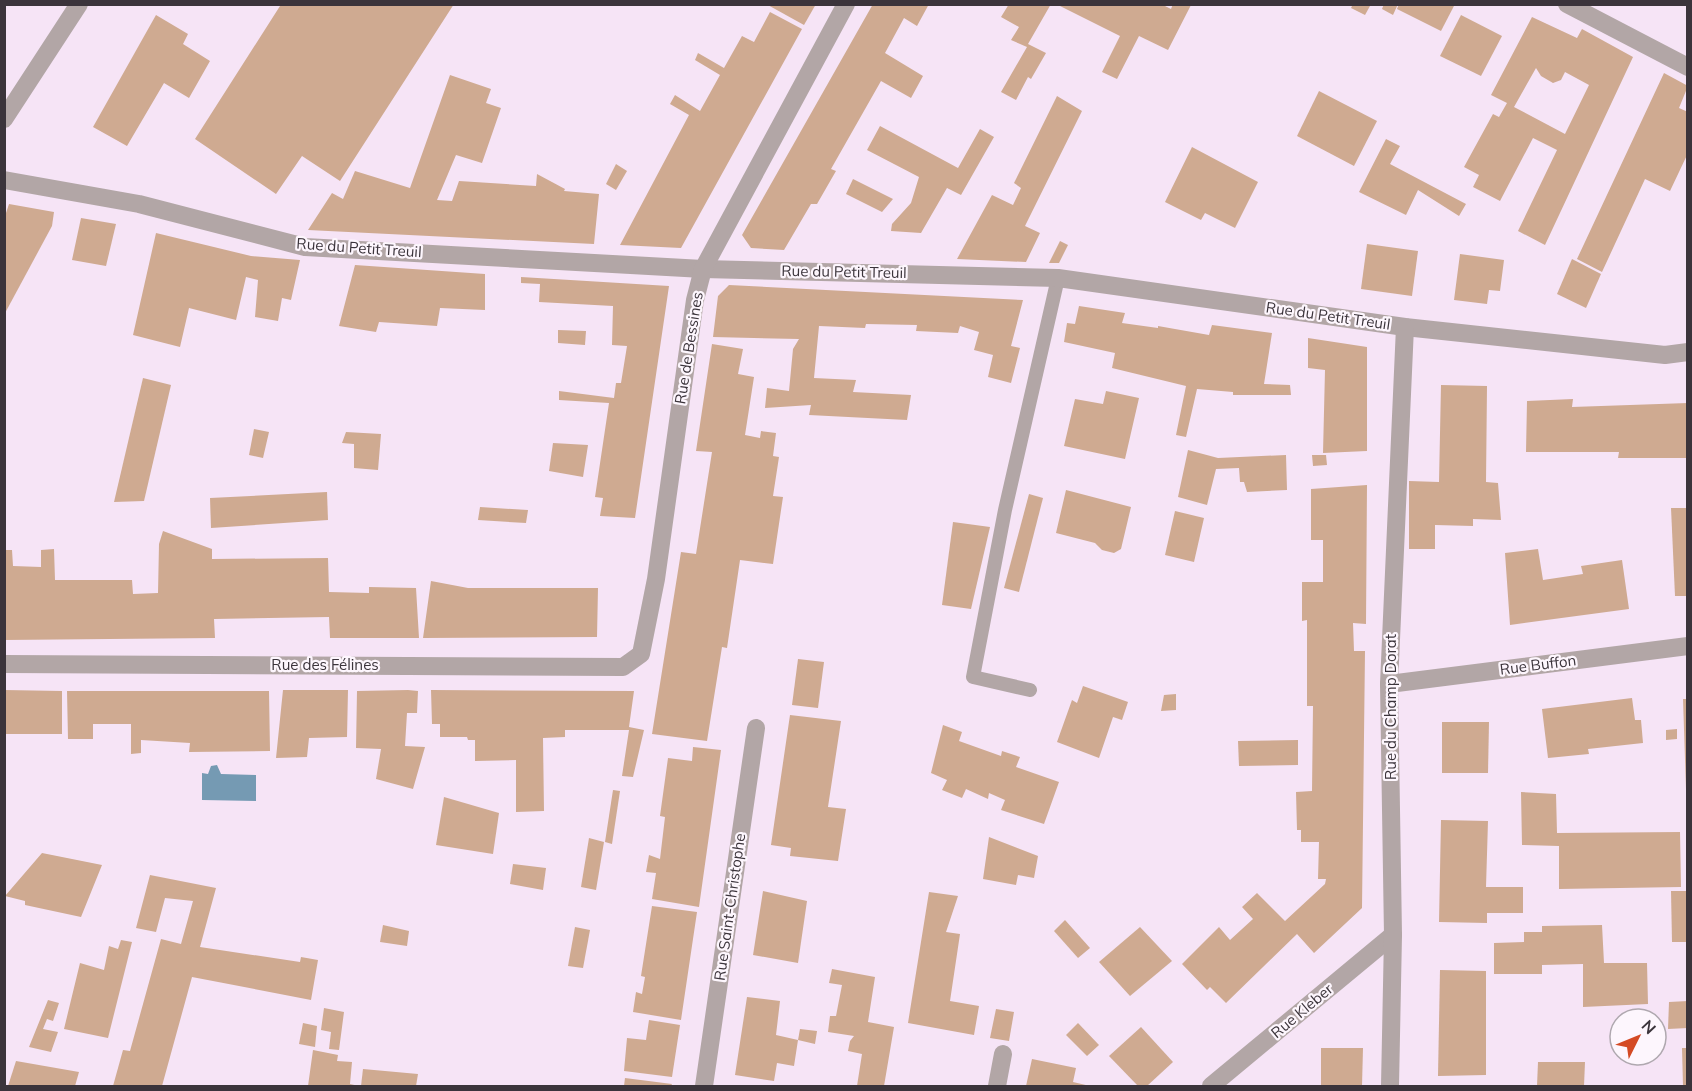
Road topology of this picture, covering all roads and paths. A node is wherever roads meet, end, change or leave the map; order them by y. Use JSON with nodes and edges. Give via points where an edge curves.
{"nodes":[{"id":1,"x":79,"y":4,"type":"edge"},
{"id":2,"x":846,"y":4,"type":"edge"},
{"id":3,"x":1567,"y":4,"type":"edge"},
{"id":4,"x":1688,"y":67,"type":"edge"},
{"id":5,"x":4,"y":119,"type":"edge"},
{"id":6,"x":4,"y":180,"type":"edge"},
{"id":7,"x":703,"y":269,"type":"junction"},
{"id":8,"x":1058,"y":278,"type":"junction"},
{"id":9,"x":1405,"y":327,"type":"junction"},
{"id":10,"x":1688,"y":352,"type":"edge"},
{"id":11,"x":1688,"y":646,"type":"edge"},
{"id":12,"x":641,"y":654,"type":"joint"},
{"id":13,"x":4,"y":664,"type":"edge"},
{"id":14,"x":1389,"y":684,"type":"junction"},
{"id":15,"x":1030,"y":690,"type":"dead end"},
{"id":16,"x":756,"y":728,"type":"dead end"},
{"id":17,"x":1393,"y":935,"type":"junction"},
{"id":18,"x":1003,"y":1054,"type":"dead end"},
{"id":19,"x":704,"y":1086,"type":"edge"},
{"id":20,"x":997,"y":1086,"type":"edge"},
{"id":21,"x":1211,"y":1086,"type":"edge"},
{"id":22,"x":1390,"y":1086,"type":"edge"}],
"edges":[{"from":1,"to":5,"type":"street"},
{"from":2,"to":7,"type":"street","name":"Rue de Bessines"},
{"from":3,"to":4,"type":"street"},
{"from":6,"to":7,"type":"street","name":"Rue du Petit Treuil","via":[[139,204],[305,247]]},
{"from":7,"to":8,"type":"street","name":"Rue du Petit Treuil"},
{"from":7,"to":12,"type":"street","name":"Rue de Bessines"},
{"from":8,"to":9,"type":"street","name":"Rue du Petit Treuil"},
{"from":8,"to":15,"type":"lane","via":[[1005,510],[973,677]]},
{"from":9,"to":10,"type":"street","name":"Rue du Petit Treuil","via":[[1665,355]]},
{"from":9,"to":14,"type":"street","name":"Rue du Champ Dorat"},
{"from":11,"to":14,"type":"street","name":"Rue Buffon"},
{"from":12,"to":13,"type":"street","name":"Rue des Félines","via":[[623,667]]},
{"from":14,"to":17,"type":"street","name":"Rue du Champ Dorat"},
{"from":16,"to":19,"type":"street","name":"Rue Saint-Christophe"},
{"from":17,"to":21,"type":"street","name":"Rue Kleber"},
{"from":17,"to":22,"type":"street","name":"Rue du Champ Dorat"},
{"from":18,"to":20,"type":"street"}]}
